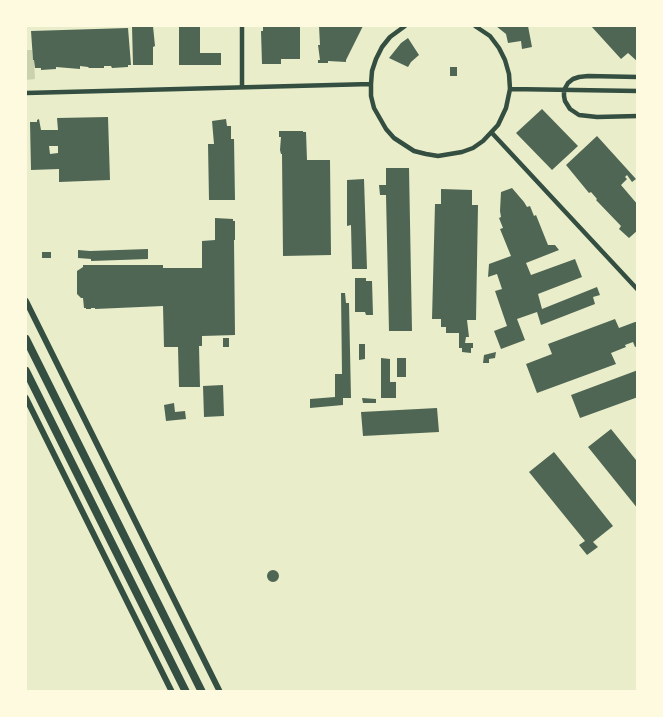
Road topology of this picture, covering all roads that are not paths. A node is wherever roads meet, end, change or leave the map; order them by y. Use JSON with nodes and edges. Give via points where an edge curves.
{"nodes":[{"id":1,"x":242,"y":26,"type":"edge"},
{"id":2,"x":405,"y":26,"type":"edge"},
{"id":3,"x":475,"y":26,"type":"edge"},
{"id":4,"x":638,"y":77,"type":"edge"},
{"id":5,"x":371,"y":84,"type":"junction"},
{"id":6,"x":242,"y":87,"type":"junction"},
{"id":7,"x":510,"y":89,"type":"junction"},
{"id":8,"x":564,"y":90,"type":"junction"},
{"id":9,"x":638,"y":91,"type":"edge"},
{"id":10,"x":26,"y":93,"type":"edge"},
{"id":11,"x":638,"y":116,"type":"edge"},
{"id":12,"x":492,"y":133,"type":"junction"},
{"id":13,"x":638,"y":290,"type":"edge"},
{"id":14,"x":26,"y":301,"type":"edge"},
{"id":15,"x":26,"y":339,"type":"edge"},
{"id":16,"x":26,"y":371,"type":"edge"},
{"id":17,"x":26,"y":398,"type":"edge"},
{"id":18,"x":172,"y":692,"type":"edge"},
{"id":19,"x":186,"y":692,"type":"edge"},
{"id":20,"x":202,"y":692,"type":"edge"},
{"id":21,"x":220,"y":692,"type":"edge"}],
"edges":[{"from":1,"to":6,"type":"street"},
{"from":2,"to":5,"type":"street","via":[[382,47]]},
{"from":3,"to":7,"type":"street","via":[[499,48]]},
{"from":4,"to":8,"type":"street","via":[[579,77]]},
{"from":5,"to":6,"type":"street"},
{"from":5,"to":12,"type":"street","via":[[374,108],[382,124],[394,138],[414,150],[450,155],[473,148]]},
{"from":6,"to":10,"type":"street"},
{"from":7,"to":8,"type":"street"},
{"from":7,"to":12,"type":"street","via":[[503,117]]},
{"from":8,"to":9,"type":"street"},
{"from":8,"to":11,"type":"street","via":[[565,101],[579,115]]},
{"from":12,"to":13,"type":"street"},
{"from":14,"to":21,"type":"street"},
{"from":15,"to":20,"type":"highway"},
{"from":16,"to":19,"type":"highway"},
{"from":17,"to":18,"type":"street"}]}
